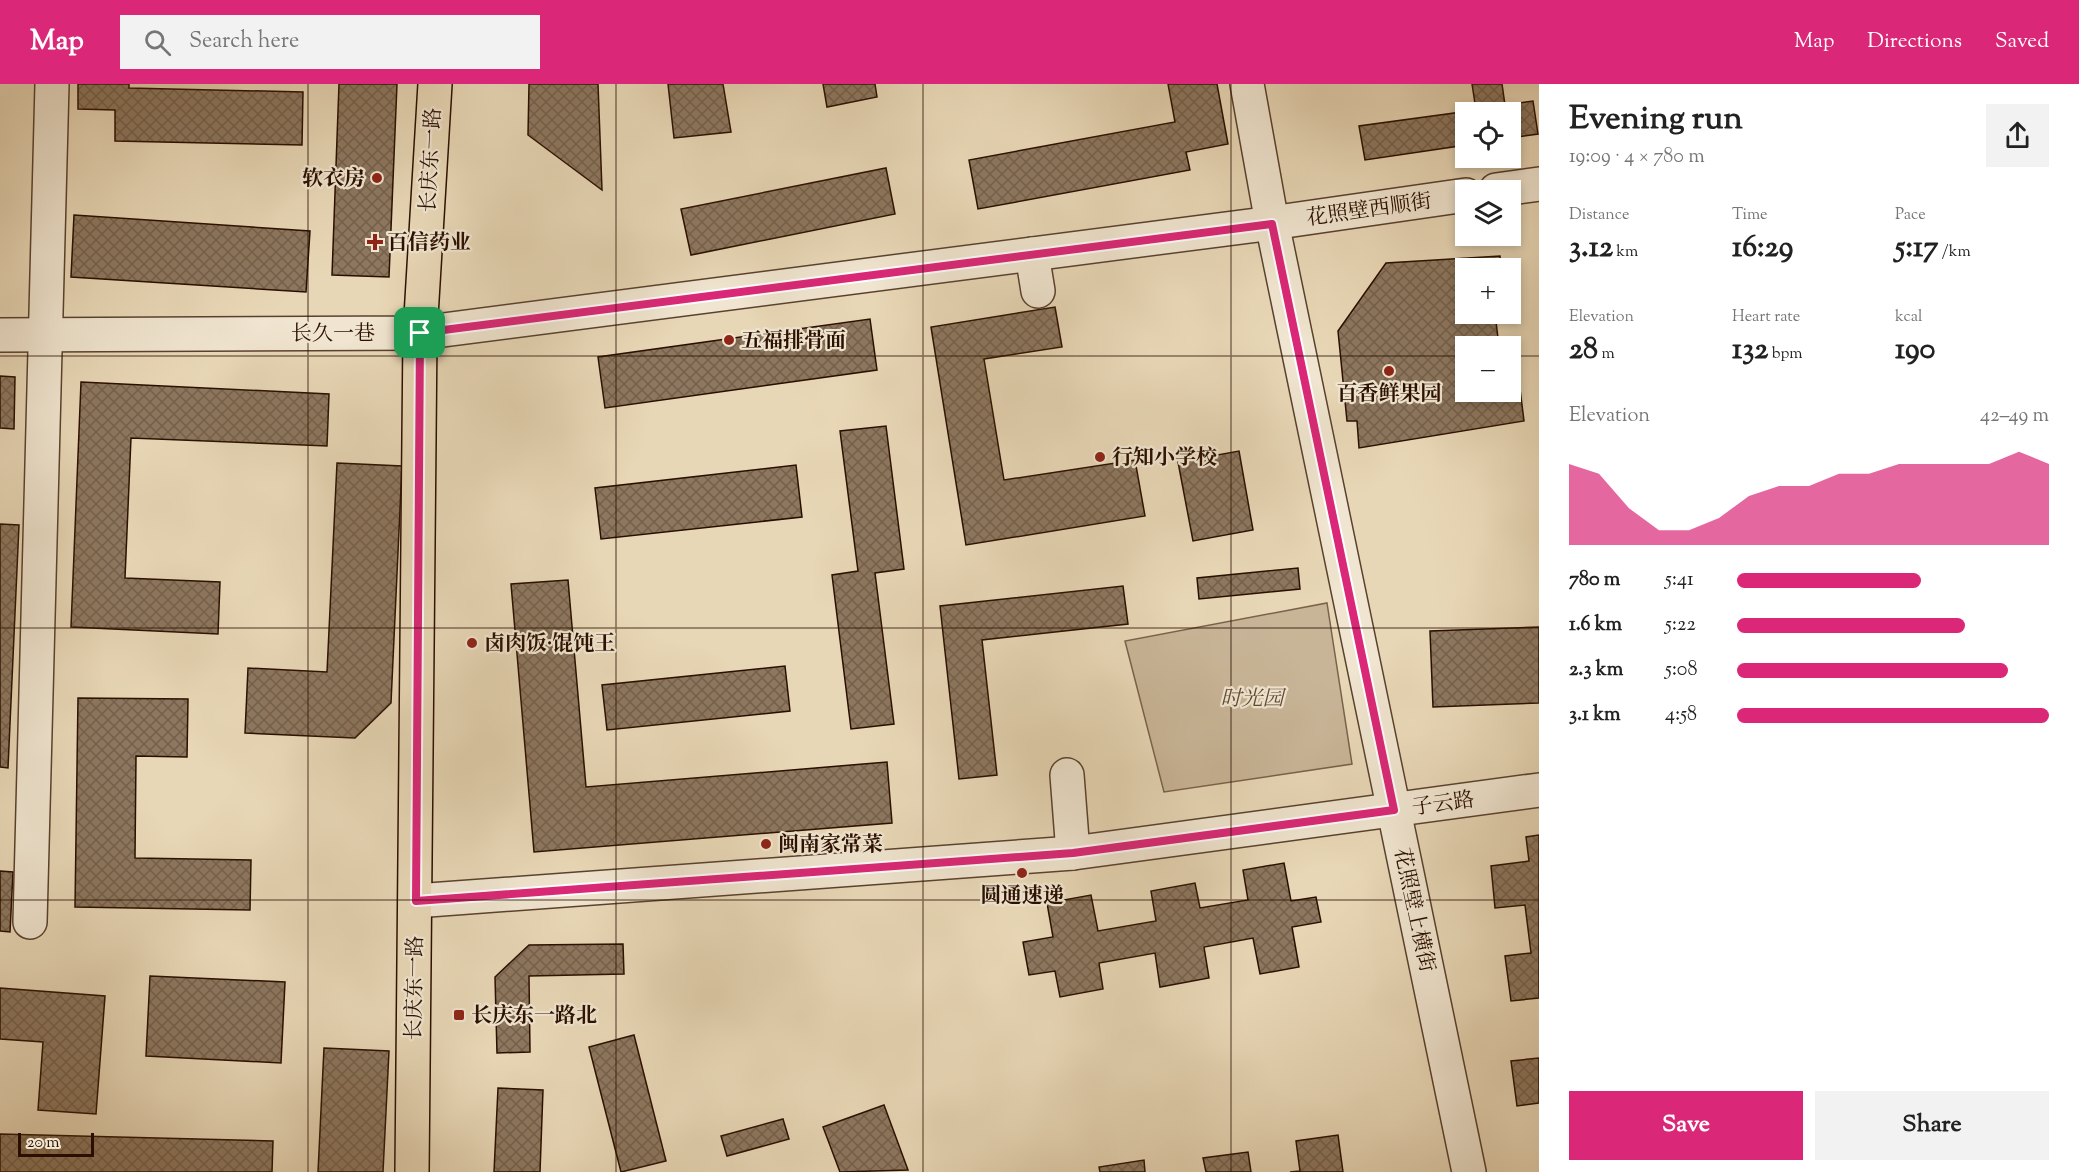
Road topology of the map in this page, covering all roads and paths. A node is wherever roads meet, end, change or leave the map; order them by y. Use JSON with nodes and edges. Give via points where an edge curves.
{"nodes":[{"id":1,"x":52,"y":84,"type":"edge"},
{"id":2,"x":435,"y":84,"type":"edge"},
{"id":3,"x":1247,"y":84,"type":"edge"},
{"id":4,"x":1539,"y":184,"type":"edge"},
{"id":5,"x":1521,"y":187,"type":"edge"},
{"id":6,"x":1455,"y":197,"type":"edge"},
{"id":7,"x":1272,"y":224,"type":"junction"},
{"id":8,"x":1032,"y":254,"type":"junction"},
{"id":9,"x":1038,"y":291,"type":"dead end"},
{"id":10,"x":420,"y":333,"type":"junction"},
{"id":11,"x":0,"y":335,"type":"edge"},
{"id":12,"x":46,"y":335,"type":"junction"},
{"id":13,"x":1067,"y":775,"type":"dead end"},
{"id":14,"x":1539,"y":790,"type":"edge"},
{"id":15,"x":1394,"y":810,"type":"junction"},
{"id":16,"x":1073,"y":853,"type":"junction"},
{"id":17,"x":416,"y":901,"type":"junction"},
{"id":18,"x":30,"y":922,"type":"dead end"},
{"id":19,"x":412,"y":1172,"type":"edge"},
{"id":20,"x":1469,"y":1172,"type":"edge"}],
"edges":[{"from":1,"to":12,"type":"street"},
{"from":2,"to":10,"type":"main road","name":"长庆东一路"},
{"from":3,"to":7,"type":"street","name":"花照壁上横街"},
{"from":4,"to":5,"type":"street"},
{"from":6,"to":7,"type":"street","name":"花照壁西顺街"},
{"from":7,"to":8,"type":"street","name":"长久一巷"},
{"from":7,"to":15,"type":"street","name":"花照壁上横街"},
{"from":8,"to":9,"type":"street"},
{"from":8,"to":10,"type":"street","name":"长久一巷"},
{"from":10,"to":12,"type":"street","name":"长久一巷"},
{"from":10,"to":17,"type":"main road","name":"长庆东一路"},
{"from":11,"to":12,"type":"street","name":"长久一巷"},
{"from":12,"to":18,"type":"street"},
{"from":13,"to":16,"type":"street"},
{"from":14,"to":15,"type":"street","name":"子云路"},
{"from":15,"to":16,"type":"street","name":"子云路"},
{"from":15,"to":20,"type":"street","name":"花照壁上横街"},
{"from":16,"to":17,"type":"street","name":"子云路"},
{"from":17,"to":19,"type":"main road","name":"长庆东一路"}]}
